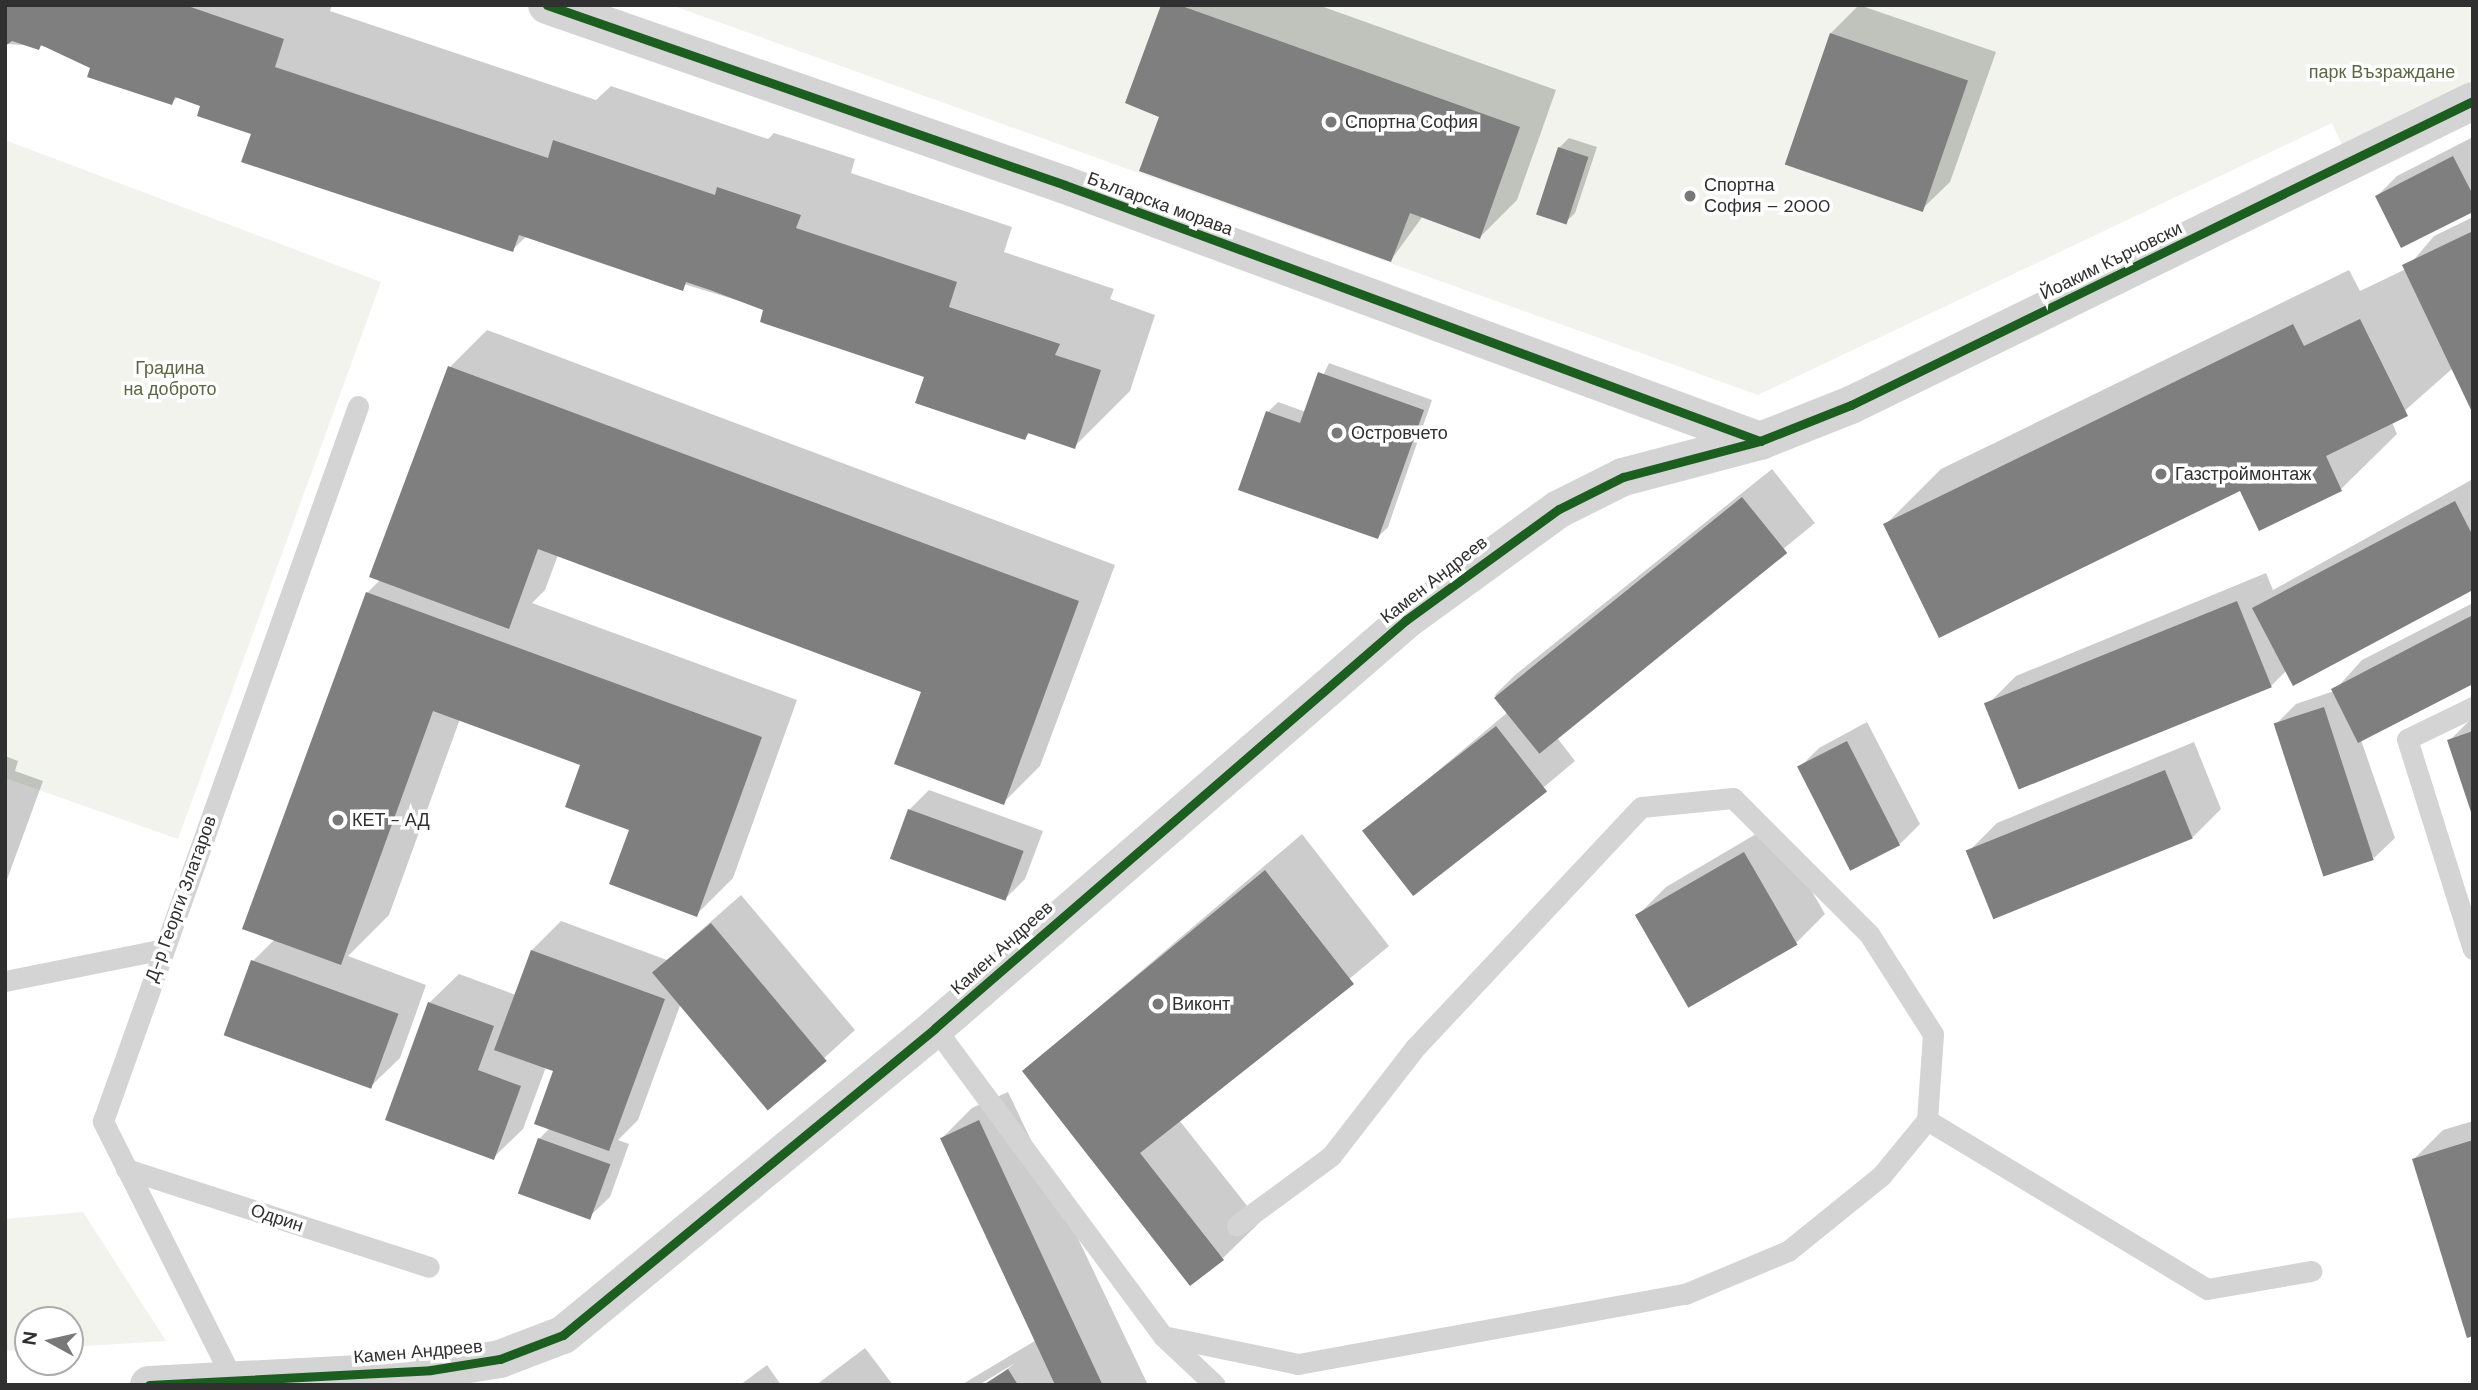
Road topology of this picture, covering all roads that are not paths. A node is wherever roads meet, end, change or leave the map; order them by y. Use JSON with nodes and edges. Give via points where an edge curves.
{"nodes":[{"id":1,"x":547,"y":5,"type":"edge"},
{"id":2,"x":2473,"y":101,"type":"edge"},
{"id":3,"x":358,"y":406,"type":"dead end"},
{"id":4,"x":1760,"y":441,"type":"junction"},
{"id":5,"x":2473,"y":707,"type":"edge"},
{"id":6,"x":2466,"y":900,"type":"edge"},
{"id":7,"x":163,"y":949,"type":"junction"},
{"id":8,"x":2473,"y":949,"type":"edge"},
{"id":9,"x":5,"y":981,"type":"edge"},
{"id":10,"x":935,"y":1028,"type":"junction"},
{"id":11,"x":1927,"y":1120,"type":"junction"},
{"id":12,"x":126,"y":1169,"type":"junction"},
{"id":13,"x":1237,"y":1225,"type":"dead end"},
{"id":14,"x":429,"y":1267,"type":"dead end"},
{"id":15,"x":2311,"y":1271,"type":"dead end"},
{"id":16,"x":1163,"y":1336,"type":"junction"},
{"id":17,"x":234,"y":1382,"type":"edge"},
{"id":18,"x":149,"y":1385,"type":"edge"},
{"id":19,"x":1215,"y":1385,"type":"edge"}],
"edges":[{"from":1,"to":4,"type":"street","name":"Българска морава","via":[[1203,236]]},
{"from":2,"to":4,"type":"street","name":"Йоаким Кърчовски","via":[[1851,405]]},
{"from":3,"to":7,"type":"lane","name":"Д-р Георги Златаров"},
{"from":4,"to":10,"type":"street","name":"Камен Андреев","via":[[1623,477],[1483,559],[1137,848]]},
{"from":5,"to":6,"type":"lane","via":[[2407,739]]},
{"from":6,"to":8,"type":"lane"},
{"from":7,"to":9,"type":"lane"},
{"from":7,"to":12,"type":"lane","name":"Д-р Георги Златаров","via":[[103,1121]]},
{"from":10,"to":16,"type":"lane"},
{"from":10,"to":17,"type":"street","name":"Камен Андреев","via":[[563,1335],[500,1359],[431,1370]]},
{"from":11,"to":13,"type":"lane","via":[[1933,1034],[1869,934],[1733,797],[1640,807],[1414,1049],[1331,1156]]},
{"from":11,"to":15,"type":"lane","via":[[2207,1289]]},
{"from":11,"to":16,"type":"lane","via":[[1881,1176],[1788,1251],[1685,1294],[1298,1364]]},
{"from":12,"to":14,"type":"lane","name":"Одрин"},
{"from":12,"to":17,"type":"lane","name":"Д-р Георги Златаров"},
{"from":16,"to":19,"type":"lane"},
{"from":17,"to":18,"type":"street","name":"Камен Андреев"}]}
